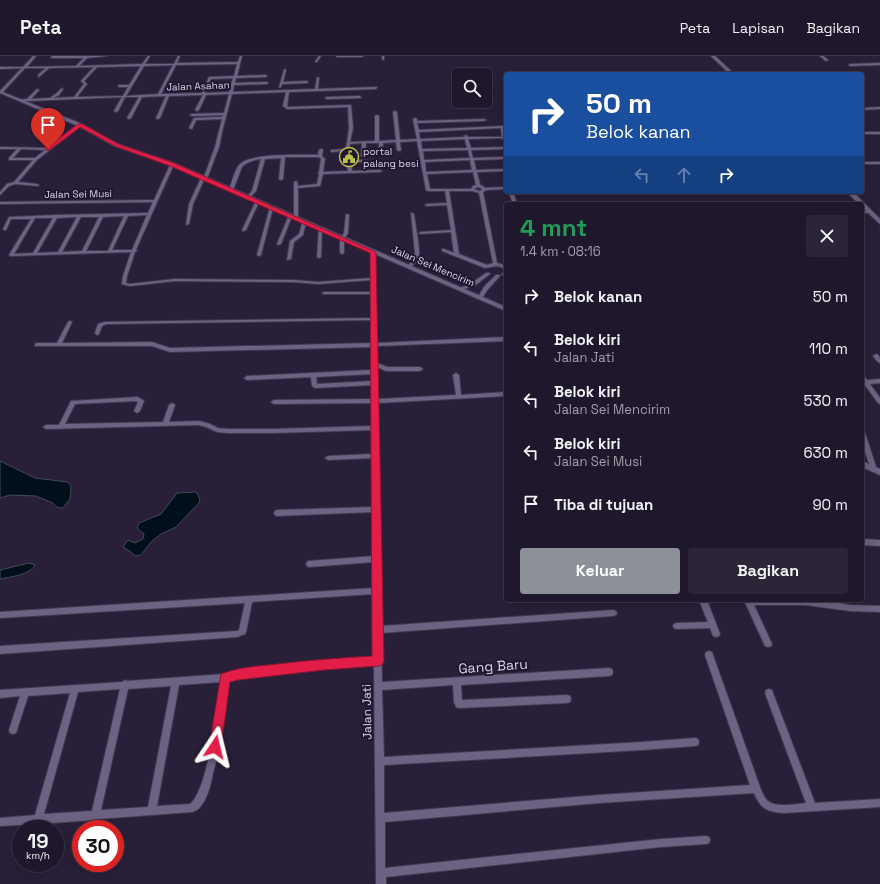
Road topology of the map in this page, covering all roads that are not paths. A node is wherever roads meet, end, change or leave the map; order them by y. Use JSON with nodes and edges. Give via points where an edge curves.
{"nodes":[{"id":1,"x":35,"y":56,"type":"edge"},
{"id":2,"x":106,"y":56,"type":"edge"},
{"id":3,"x":149,"y":56,"type":"edge"},
{"id":4,"x":179,"y":56,"type":"edge"},
{"id":5,"x":241,"y":56,"type":"edge"},
{"id":6,"x":320,"y":56,"type":"edge"},
{"id":7,"x":337,"y":56,"type":"edge"},
{"id":8,"x":362,"y":56,"type":"edge"},
{"id":9,"x":713,"y":56,"type":"edge"},
{"id":10,"x":821,"y":56,"type":"edge"},
{"id":11,"x":52,"y":57,"type":"dead end"},
{"id":12,"x":86,"y":57,"type":"edge"},
{"id":13,"x":124,"y":59,"type":"dead end"},
{"id":14,"x":99,"y":60,"type":"dead end"},
{"id":15,"x":827,"y":60,"type":"dead end"},
{"id":16,"x":316,"y":61,"type":"dead end"},
{"id":17,"x":239,"y":63,"type":"junction"},
{"id":18,"x":175,"y":64,"type":"junction"},
{"id":19,"x":880,"y":64,"type":"edge"},
{"id":20,"x":144,"y":65,"type":"junction"},
{"id":21,"x":850,"y":65,"type":"dead end"},
{"id":22,"x":96,"y":66,"type":"junction"},
{"id":23,"x":120,"y":66,"type":"junction"},
{"id":24,"x":48,"y":67,"type":"junction"},
{"id":25,"x":76,"y":67,"type":"junction"},
{"id":26,"x":0,"y":68,"type":"edge"},
{"id":27,"x":23,"y":68,"type":"junction"},
{"id":28,"x":285,"y":70,"type":"dead end"},
{"id":29,"x":730,"y":72,"type":"edge"},
{"id":30,"x":39,"y":76,"type":"dead end"},
{"id":31,"x":266,"y":76,"type":"dead end"},
{"id":32,"x":236,"y":77,"type":"junction"},
{"id":33,"x":318,"y":78,"type":"dead end"},
{"id":34,"x":307,"y":82,"type":"dead end"},
{"id":35,"x":267,"y":83,"type":"dead end"},
{"id":36,"x":281,"y":83,"type":"junction"},
{"id":37,"x":234,"y":84,"type":"junction"},
{"id":38,"x":119,"y":86,"type":"dead end"},
{"id":39,"x":130,"y":86,"type":"junction"},
{"id":40,"x":376,"y":88,"type":"dead end"},
{"id":41,"x":62,"y":89,"type":"dead end"},
{"id":42,"x":360,"y":89,"type":"junction"},
{"id":43,"x":36,"y":90,"type":"dead end"},
{"id":44,"x":316,"y":90,"type":"junction"},
{"id":45,"x":327,"y":90,"type":"junction"},
{"id":46,"x":279,"y":91,"type":"junction"},
{"id":47,"x":288,"y":91,"type":"junction"},
{"id":48,"x":0,"y":92,"type":"edge"},
{"id":49,"x":232,"y":93,"type":"junction"},
{"id":50,"x":204,"y":94,"type":"junction"},
{"id":51,"x":159,"y":95,"type":"junction"},
{"id":52,"x":168,"y":95,"type":"junction"},
{"id":53,"x":124,"y":96,"type":"junction"},
{"id":54,"x":141,"y":96,"type":"junction"},
{"id":55,"x":360,"y":97,"type":"junction"},
{"id":56,"x":75,"y":98,"type":"junction"},
{"id":57,"x":327,"y":98,"type":"junction"},
{"id":58,"x":48,"y":99,"type":"junction"},
{"id":59,"x":20,"y":100,"type":"junction"},
{"id":60,"x":28,"y":100,"type":"junction"},
{"id":61,"x":361,"y":103,"type":"dead end"},
{"id":62,"x":326,"y":106,"type":"junction"},
{"id":63,"x":880,"y":108,"type":"edge"},
{"id":64,"x":864,"y":109,"type":"edge"},
{"id":65,"x":197,"y":110,"type":"dead end"},
{"id":66,"x":116,"y":111,"type":"dead end"},
{"id":67,"x":395,"y":112,"type":"dead end"},
{"id":68,"x":225,"y":114,"type":"junction"},
{"id":69,"x":192,"y":115,"type":"dead end"},
{"id":70,"x":377,"y":116,"type":"dead end"},
{"id":71,"x":129,"y":118,"type":"dead end"},
{"id":72,"x":158,"y":118,"type":"dead end"},
{"id":73,"x":224,"y":118,"type":"junction"},
{"id":74,"x":484,"y":120,"type":"dead end"},
{"id":75,"x":462,"y":121,"type":"junction"},
{"id":76,"x":80,"y":125,"type":"junction"},
{"id":77,"x":191,"y":128,"type":"dead end"},
{"id":78,"x":464,"y":128,"type":"junction"},
{"id":79,"x":417,"y":131,"type":"junction"},
{"id":80,"x":504,"y":133,"type":"edge"},
{"id":81,"x":864,"y":133,"type":"edge"},
{"id":82,"x":880,"y":133,"type":"edge"},
{"id":83,"x":466,"y":138,"type":"junction"},
{"id":84,"x":504,"y":138,"type":"edge"},
{"id":85,"x":419,"y":140,"type":"junction"},
{"id":86,"x":398,"y":141,"type":"junction"},
{"id":87,"x":364,"y":142,"type":"junction"},
{"id":88,"x":379,"y":142,"type":"junction"},
{"id":89,"x":348,"y":143,"type":"junction"},
{"id":90,"x":0,"y":148,"type":"edge"},
{"id":91,"x":20,"y":148,"type":"junction"},
{"id":92,"x":504,"y":148,"type":"edge"},
{"id":93,"x":48,"y":149,"type":"junction"},
{"id":94,"x":469,"y":149,"type":"junction"},
{"id":95,"x":321,"y":150,"type":"dead end"},
{"id":96,"x":346,"y":150,"type":"junction"},
{"id":97,"x":381,"y":150,"type":"dead end"},
{"id":98,"x":398,"y":150,"type":"dead end"},
{"id":99,"x":422,"y":150,"type":"junction"},
{"id":100,"x":332,"y":151,"type":"dead end"},
{"id":101,"x":320,"y":156,"type":"junction"},
{"id":102,"x":346,"y":156,"type":"dead end"},
{"id":103,"x":363,"y":156,"type":"dead end"},
{"id":104,"x":283,"y":157,"type":"junction"},
{"id":105,"x":263,"y":158,"type":"junction"},
{"id":106,"x":504,"y":158,"type":"edge"},
{"id":107,"x":36,"y":159,"type":"junction"},
{"id":108,"x":471,"y":159,"type":"junction"},
{"id":109,"x":366,"y":161,"type":"dead end"},
{"id":110,"x":424,"y":161,"type":"junction"},
{"id":111,"x":864,"y":163,"type":"edge"},
{"id":112,"x":880,"y":163,"type":"edge"},
{"id":113,"x":172,"y":164,"type":"junction"},
{"id":114,"x":380,"y":171,"type":"dead end"},
{"id":115,"x":474,"y":171,"type":"junction"},
{"id":116,"x":504,"y":171,"type":"edge"},
{"id":117,"x":350,"y":172,"type":"junction"},
{"id":118,"x":320,"y":173,"type":"junction"},
{"id":119,"x":425,"y":173,"type":"junction"},
{"id":120,"x":204,"y":178,"type":"junction"},
{"id":121,"x":281,"y":179,"type":"dead end"},
{"id":122,"x":296,"y":182,"type":"dead end"},
{"id":123,"x":15,"y":183,"type":"junction"},
{"id":124,"x":37,"y":185,"type":"dead end"},
{"id":125,"x":478,"y":186,"type":"junction"},
{"id":126,"x":296,"y":187,"type":"junction"},
{"id":127,"x":504,"y":188,"type":"edge"},
{"id":128,"x":231,"y":190,"type":"junction"},
{"id":129,"x":472,"y":190,"type":"junction"},
{"id":130,"x":482,"y":190,"type":"junction"},
{"id":131,"x":447,"y":191,"type":"junction"},
{"id":132,"x":0,"y":194,"type":"edge"},
{"id":133,"x":852,"y":194,"type":"edge"},
{"id":134,"x":248,"y":198,"type":"junction"},
{"id":135,"x":156,"y":201,"type":"junction"},
{"id":136,"x":258,"y":202,"type":"junction"},
{"id":137,"x":860,"y":202,"type":"edge"},
{"id":138,"x":0,"y":204,"type":"edge"},
{"id":139,"x":449,"y":204,"type":"junction"},
{"id":140,"x":427,"y":205,"type":"dead end"},
{"id":141,"x":864,"y":206,"type":"edge"},
{"id":142,"x":271,"y":208,"type":"junction"},
{"id":143,"x":864,"y":212,"type":"edge"},
{"id":144,"x":869,"y":212,"type":"junction"},
{"id":145,"x":150,"y":214,"type":"junction"},
{"id":146,"x":412,"y":214,"type":"dead end"},
{"id":147,"x":102,"y":215,"type":"junction"},
{"id":148,"x":126,"y":215,"type":"junction"},
{"id":149,"x":347,"y":215,"type":"dead end"},
{"id":150,"x":56,"y":216,"type":"junction"},
{"id":151,"x":80,"y":216,"type":"junction"},
{"id":152,"x":290,"y":216,"type":"junction"},
{"id":153,"x":34,"y":217,"type":"junction"},
{"id":154,"x":296,"y":218,"type":"junction"},
{"id":155,"x":304,"y":222,"type":"junction"},
{"id":156,"x":880,"y":222,"type":"edge"},
{"id":157,"x":187,"y":224,"type":"dead end"},
{"id":158,"x":5,"y":229,"type":"dead end"},
{"id":159,"x":320,"y":229,"type":"junction"},
{"id":160,"x":244,"y":230,"type":"dead end"},
{"id":161,"x":453,"y":231,"type":"junction"},
{"id":162,"x":421,"y":233,"type":"dead end"},
{"id":163,"x":342,"y":239,"type":"junction"},
{"id":164,"x":279,"y":244,"type":"dead end"},
{"id":165,"x":444,"y":250,"type":"dead end"},
{"id":166,"x":135,"y":251,"type":"junction"},
{"id":167,"x":109,"y":252,"type":"junction"},
{"id":168,"x":373,"y":252,"type":"junction"},
{"id":169,"x":83,"y":253,"type":"junction"},
{"id":170,"x":342,"y":253,"type":"dead end"},
{"id":171,"x":59,"y":254,"type":"junction"},
{"id":172,"x":34,"y":255,"type":"junction"},
{"id":173,"x":259,"y":255,"type":"dead end"},
{"id":174,"x":457,"y":255,"type":"junction"},
{"id":175,"x":319,"y":257,"type":"dead end"},
{"id":176,"x":289,"y":259,"type":"dead end"},
{"id":177,"x":494,"y":264,"type":"junction"},
{"id":178,"x":410,"y":266,"type":"junction"},
{"id":179,"x":487,"y":267,"type":"junction"},
{"id":180,"x":504,"y":269,"type":"edge"},
{"id":181,"x":504,"y":273,"type":"edge"},
{"id":182,"x":488,"y":274,"type":"junction"},
{"id":183,"x":498,"y":276,"type":"junction"},
{"id":184,"x":373,"y":279,"type":"junction"},
{"id":185,"x":475,"y":283,"type":"junction"},
{"id":186,"x":486,"y":288,"type":"junction"},
{"id":187,"x":460,"y":289,"type":"junction"},
{"id":188,"x":324,"y":293,"type":"dead end"},
{"id":189,"x":373,"y":293,"type":"junction"},
{"id":190,"x":480,"y":297,"type":"junction"},
{"id":191,"x":504,"y":308,"type":"edge"},
{"id":192,"x":374,"y":319,"type":"junction"},
{"id":193,"x":70,"y":322,"type":"dead end"},
{"id":194,"x":97,"y":333,"type":"dead end"},
{"id":195,"x":504,"y":339,"type":"edge"},
{"id":196,"x":36,"y":345,"type":"dead end"},
{"id":197,"x":59,"y":345,"type":"junction"},
{"id":198,"x":374,"y":345,"type":"junction"},
{"id":199,"x":374,"y":364,"type":"junction"},
{"id":200,"x":420,"y":369,"type":"dead end"},
{"id":201,"x":374,"y":372,"type":"junction"},
{"id":202,"x":314,"y":375,"type":"junction"},
{"id":203,"x":456,"y":376,"type":"dead end"},
{"id":204,"x":247,"y":378,"type":"dead end"},
{"id":205,"x":864,"y":380,"type":"edge"},
{"id":206,"x":880,"y":381,"type":"edge"},
{"id":207,"x":374,"y":383,"type":"junction"},
{"id":208,"x":504,"y":394,"type":"edge"},
{"id":209,"x":459,"y":396,"type":"junction"},
{"id":210,"x":375,"y":401,"type":"junction"},
{"id":211,"x":274,"y":402,"type":"dead end"},
{"id":212,"x":880,"y":402,"type":"edge"},
{"id":213,"x":172,"y":405,"type":"dead end"},
{"id":214,"x":137,"y":411,"type":"dead end"},
{"id":215,"x":165,"y":424,"type":"junction"},
{"id":216,"x":60,"y":426,"type":"junction"},
{"id":217,"x":46,"y":427,"type":"dead end"},
{"id":218,"x":375,"y":428,"type":"junction"},
{"id":219,"x":864,"y":438,"type":"edge"},
{"id":220,"x":375,"y":456,"type":"junction"},
{"id":221,"x":328,"y":458,"type":"dead end"},
{"id":222,"x":864,"y":465,"type":"edge"},
{"id":223,"x":877,"y":471,"type":"edge"},
{"id":224,"x":376,"y":509,"type":"junction"},
{"id":225,"x":277,"y":513,"type":"dead end"},
{"id":226,"x":864,"y":542,"type":"edge"},
{"id":227,"x":880,"y":543,"type":"edge"},
{"id":228,"x":378,"y":559,"type":"junction"},
{"id":229,"x":309,"y":564,"type":"dead end"},
{"id":230,"x":378,"y":591,"type":"junction"},
{"id":231,"x":249,"y":600,"type":"junction"},
{"id":232,"x":703,"y":602,"type":"edge"},
{"id":233,"x":750,"y":602,"type":"edge"},
{"id":234,"x":764,"y":602,"type":"edge"},
{"id":235,"x":880,"y":609,"type":"edge"},
{"id":236,"x":613,"y":613,"type":"dead end"},
{"id":237,"x":0,"y":615,"type":"edge"},
{"id":238,"x":712,"y":625,"type":"junction"},
{"id":239,"x":677,"y":626,"type":"dead end"},
{"id":240,"x":378,"y":630,"type":"junction"},
{"id":241,"x":716,"y":634,"type":"dead end"},
{"id":242,"x":768,"y":644,"type":"dead end"},
{"id":243,"x":0,"y":650,"type":"edge"},
{"id":244,"x":709,"y":655,"type":"dead end"},
{"id":245,"x":378,"y":661,"type":"junction"},
{"id":246,"x":610,"y":672,"type":"dead end"},
{"id":247,"x":225,"y":678,"type":"junction"},
{"id":248,"x":176,"y":681,"type":"junction"},
{"id":249,"x":457,"y":682,"type":"junction"},
{"id":250,"x":125,"y":684,"type":"junction"},
{"id":251,"x":378,"y":686,"type":"junction"},
{"id":252,"x":75,"y":689,"type":"junction"},
{"id":253,"x":25,"y":693,"type":"junction"},
{"id":254,"x":769,"y":693,"type":"dead end"},
{"id":255,"x":0,"y":694,"type":"edge"},
{"id":256,"x":567,"y":699,"type":"dead end"},
{"id":257,"x":13,"y":730,"type":"dead end"},
{"id":258,"x":695,"y":742,"type":"dead end"},
{"id":259,"x":379,"y":761,"type":"junction"},
{"id":260,"x":756,"y":789,"type":"junction"},
{"id":261,"x":880,"y":803,"type":"edge"},
{"id":262,"x":812,"y":807,"type":"junction"},
{"id":263,"x":152,"y":811,"type":"junction"},
{"id":264,"x":94,"y":816,"type":"junction"},
{"id":265,"x":380,"y":818,"type":"junction"},
{"id":266,"x":38,"y":820,"type":"joint"},
{"id":267,"x":12,"y":821,"type":"edge"},
{"id":268,"x":0,"y":822,"type":"edge"},
{"id":269,"x":706,"y":840,"type":"dead end"},
{"id":270,"x":381,"y":873,"type":"junction"},
{"id":271,"x":381,"y":884,"type":"edge"}],
"edges":[{"from":1,"to":27,"type":"street"},
{"from":2,"to":12,"type":"street"},
{"from":3,"to":20,"type":"street"},
{"from":4,"to":18,"type":"street"},
{"from":5,"to":17,"type":"street"},
{"from":6,"to":16,"type":"street"},
{"from":7,"to":8,"type":"street"},
{"from":9,"to":29,"type":"street"},
{"from":10,"to":15,"type":"street"},
{"from":11,"to":12,"type":"street"},
{"from":12,"to":25,"type":"street"},
{"from":13,"to":23,"type":"street"},
{"from":14,"to":22,"type":"street"},
{"from":17,"to":18,"type":"street"},
{"from":17,"to":32,"type":"street"},
{"from":18,"to":20,"type":"street"},
{"from":18,"to":51,"type":"street"},
{"from":19,"to":21,"type":"street"},
{"from":20,"to":23,"type":"street"},
{"from":20,"to":39,"type":"street"},
{"from":22,"to":23,"type":"street"},
{"from":22,"to":25,"type":"street"},
{"from":22,"to":56,"type":"street","via":[[82,81],[86,84]]},
{"from":24,"to":25,"type":"street"},
{"from":24,"to":27,"type":"street"},
{"from":24,"to":30,"type":"street"},
{"from":26,"to":27,"type":"street"},
{"from":27,"to":48,"type":"street"},
{"from":28,"to":36,"type":"street"},
{"from":31,"to":32,"type":"street"},
{"from":32,"to":37,"type":"street"},
{"from":32,"to":50,"type":"street","via":[[209,78]]},
{"from":33,"to":44,"type":"street"},
{"from":34,"to":36,"type":"street"},
{"from":35,"to":37,"type":"street"},
{"from":36,"to":46,"type":"street"},
{"from":37,"to":49,"type":"street"},
{"from":38,"to":39,"type":"street"},
{"from":39,"to":53,"type":"street"},
{"from":40,"to":42,"type":"street","name":"Jalan Asahan"},
{"from":41,"to":58,"type":"street"},
{"from":42,"to":45,"type":"street","name":"Jalan Asahan"},
{"from":42,"to":55,"type":"street"},
{"from":43,"to":60,"type":"street"},
{"from":44,"to":45,"type":"street","name":"Jalan Asahan"},
{"from":44,"to":47,"type":"street","name":"Jalan Asahan"},
{"from":45,"to":57,"type":"street"},
{"from":46,"to":47,"type":"street","name":"Jalan Asahan"},
{"from":46,"to":49,"type":"street","name":"Jalan Asahan"},
{"from":47,"to":62,"type":"street","via":[[286,107]]},
{"from":48,"to":59,"type":"street","name":"Jalan Sei Mencirim"},
{"from":49,"to":50,"type":"street","name":"Jalan Asahan"},
{"from":49,"to":68,"type":"street"},
{"from":50,"to":52,"type":"street","name":"Jalan Asahan"},
{"from":50,"to":65,"type":"street"},
{"from":51,"to":52,"type":"street","name":"Jalan Asahan"},
{"from":51,"to":54,"type":"street","name":"Jalan Asahan"},
{"from":52,"to":72,"type":"street"},
{"from":53,"to":54,"type":"street","name":"Jalan Asahan"},
{"from":53,"to":56,"type":"street","name":"Jalan Asahan"},
{"from":53,"to":66,"type":"street"},
{"from":54,"to":71,"type":"street"},
{"from":55,"to":57,"type":"street"},
{"from":55,"to":61,"type":"street"},
{"from":56,"to":58,"type":"street","name":"Jalan Asahan"},
{"from":57,"to":62,"type":"street"},
{"from":58,"to":60,"type":"street","name":"Jalan Asahan"},
{"from":59,"to":60,"type":"street","name":"Jalan Asahan"},
{"from":59,"to":76,"type":"street","name":"Jalan Sei Mencirim"},
{"from":62,"to":89,"type":"street","via":[[350,106],[351,128]]},
{"from":63,"to":64,"type":"street"},
{"from":67,"to":86,"type":"street"},
{"from":68,"to":69,"type":"street"},
{"from":68,"to":73,"type":"street"},
{"from":70,"to":88,"type":"street"},
{"from":73,"to":77,"type":"street","via":[[195,119]]},
{"from":73,"to":120,"type":"street","via":[[213,159]]},
{"from":74,"to":75,"type":"street"},
{"from":75,"to":78,"type":"street"},
{"from":75,"to":79,"type":"street","via":[[416,121]]},
{"from":76,"to":93,"type":"street"},
{"from":76,"to":113,"type":"street","name":"Jalan Sei Mencirim","via":[[116,145]]},
{"from":78,"to":79,"type":"street"},
{"from":78,"to":80,"type":"street","via":[[502,127]]},
{"from":78,"to":83,"type":"street"},
{"from":79,"to":85,"type":"street"},
{"from":81,"to":82,"type":"street"},
{"from":83,"to":84,"type":"street"},
{"from":83,"to":85,"type":"street"},
{"from":83,"to":94,"type":"street"},
{"from":85,"to":86,"type":"street"},
{"from":85,"to":99,"type":"street"},
{"from":86,"to":88,"type":"street"},
{"from":86,"to":98,"type":"street"},
{"from":87,"to":88,"type":"street"},
{"from":87,"to":89,"type":"street"},
{"from":87,"to":103,"type":"street"},
{"from":88,"to":97,"type":"street"},
{"from":89,"to":96,"type":"street"},
{"from":90,"to":91,"type":"street"},
{"from":91,"to":93,"type":"street"},
{"from":91,"to":107,"type":"street","via":[[10,159]]},
{"from":92,"to":94,"type":"street"},
{"from":93,"to":107,"type":"street"},
{"from":94,"to":99,"type":"street"},
{"from":94,"to":108,"type":"street"},
{"from":95,"to":101,"type":"street"},
{"from":96,"to":100,"type":"street"},
{"from":96,"to":102,"type":"street"},
{"from":99,"to":110,"type":"street"},
{"from":101,"to":104,"type":"street"},
{"from":101,"to":118,"type":"street","via":[[323,159]]},
{"from":104,"to":105,"type":"street"},
{"from":104,"to":121,"type":"street"},
{"from":105,"to":128,"type":"street","via":[[242,165]]},
{"from":105,"to":134,"type":"street","via":[[254,191]]},
{"from":106,"to":108,"type":"street"},
{"from":107,"to":123,"type":"street"},
{"from":108,"to":110,"type":"street"},
{"from":108,"to":115,"type":"street"},
{"from":109,"to":117,"type":"street","via":[[350,161]]},
{"from":110,"to":119,"type":"street"},
{"from":111,"to":112,"type":"street"},
{"from":113,"to":120,"type":"street","name":"Jalan Sei Mencirim"},
{"from":113,"to":135,"type":"street"},
{"from":114,"to":117,"type":"street"},
{"from":115,"to":116,"type":"street"},
{"from":115,"to":119,"type":"street"},
{"from":115,"to":125,"type":"street"},
{"from":117,"to":118,"type":"street"},
{"from":118,"to":126,"type":"street","via":[[318,186]]},
{"from":119,"to":131,"type":"street","via":[[428,190]]},
{"from":120,"to":128,"type":"street","name":"Jalan Sei Mencirim"},
{"from":120,"to":157,"type":"street","via":[[191,204]]},
{"from":122,"to":126,"type":"street"},
{"from":123,"to":124,"type":"street"},
{"from":123,"to":132,"type":"street","via":[[8,185]]},
{"from":125,"to":129,"type":"street"},
{"from":125,"to":130,"type":"street"},
{"from":126,"to":154,"type":"street"},
{"from":127,"to":130,"type":"street"},
{"from":128,"to":134,"type":"street","name":"Jalan Sei Mencirim"},
{"from":129,"to":130,"type":"street"},
{"from":129,"to":131,"type":"street"},
{"from":130,"to":177,"type":"street"},
{"from":131,"to":139,"type":"street"},
{"from":133,"to":137,"type":"street"},
{"from":134,"to":136,"type":"street","name":"Jalan Sei Mencirim"},
{"from":135,"to":138,"type":"street","name":"Jalan Sei Musi"},
{"from":135,"to":145,"type":"street"},
{"from":136,"to":142,"type":"street","name":"Jalan Sei Mencirim"},
{"from":136,"to":160,"type":"street"},
{"from":139,"to":140,"type":"street"},
{"from":139,"to":161,"type":"street"},
{"from":141,"to":144,"type":"street"},
{"from":142,"to":152,"type":"street","name":"Jalan Sei Mencirim"},
{"from":142,"to":173,"type":"street"},
{"from":143,"to":144,"type":"street"},
{"from":144,"to":156,"type":"street"},
{"from":145,"to":148,"type":"street"},
{"from":145,"to":166,"type":"street"},
{"from":146,"to":178,"type":"street","via":[[417,253]]},
{"from":147,"to":148,"type":"street"},
{"from":147,"to":151,"type":"street"},
{"from":147,"to":169,"type":"street"},
{"from":148,"to":167,"type":"street"},
{"from":149,"to":163,"type":"street","via":[[346,233]]},
{"from":150,"to":151,"type":"street"},
{"from":150,"to":153,"type":"street"},
{"from":150,"to":172,"type":"street"},
{"from":151,"to":171,"type":"street"},
{"from":152,"to":154,"type":"street","name":"Jalan Sei Mencirim"},
{"from":152,"to":164,"type":"street"},
{"from":153,"to":158,"type":"street","via":[[10,218]]},
{"from":153,"to":172,"type":"street","via":[[10,254]]},
{"from":154,"to":155,"type":"street","name":"Jalan Sei Mencirim"},
{"from":155,"to":159,"type":"street","name":"Jalan Sei Mencirim"},
{"from":155,"to":176,"type":"street","via":[[301,235],[292,241]]},
{"from":159,"to":163,"type":"street","name":"Jalan Sei Mencirim"},
{"from":159,"to":175,"type":"street"},
{"from":161,"to":162,"type":"street"},
{"from":161,"to":174,"type":"street"},
{"from":163,"to":168,"type":"street","name":"Jalan Sei Mencirim"},
{"from":163,"to":170,"type":"street"},
{"from":165,"to":174,"type":"street"},
{"from":166,"to":167,"type":"street"},
{"from":166,"to":184,"type":"street","via":[[123,282],[127,285],[175,280],[318,282]]},
{"from":167,"to":169,"type":"street"},
{"from":168,"to":178,"type":"street","name":"Jalan Sei Mencirim"},
{"from":168,"to":184,"type":"street","name":"Jalan Jati"},
{"from":169,"to":171,"type":"street"},
{"from":171,"to":172,"type":"street"},
{"from":174,"to":179,"type":"street"},
{"from":177,"to":179,"type":"street"},
{"from":177,"to":180,"type":"street","via":[[501,265]]},
{"from":178,"to":187,"type":"street","name":"Jalan Sei Mencirim"},
{"from":179,"to":182,"type":"street"},
{"from":181,"to":183,"type":"street"},
{"from":182,"to":183,"type":"street"},
{"from":182,"to":185,"type":"street"},
{"from":183,"to":186,"type":"street"},
{"from":184,"to":189,"type":"street","name":"Jalan Jati"},
{"from":185,"to":186,"type":"street"},
{"from":185,"to":187,"type":"street"},
{"from":186,"to":190,"type":"street"},
{"from":187,"to":190,"type":"street","name":"Jalan Sei Mencirim"},
{"from":188,"to":189,"type":"street"},
{"from":189,"to":192,"type":"street","name":"Jalan Jati"},
{"from":190,"to":191,"type":"street","name":"Jalan Sei Mencirim"},
{"from":192,"to":194,"type":"street","via":[[106,323],[100,325]]},
{"from":192,"to":198,"type":"street","name":"Jalan Jati"},
{"from":193,"to":197,"type":"street"},
{"from":195,"to":198,"type":"street"},
{"from":196,"to":197,"type":"street"},
{"from":197,"to":198,"type":"street","via":[[152,344],[178,350]]},
{"from":198,"to":199,"type":"street","name":"Jalan Jati"},
{"from":199,"to":200,"type":"street","via":[[386,368]]},
{"from":199,"to":201,"type":"street","name":"Jalan Jati"},
{"from":201,"to":202,"type":"street"},
{"from":201,"to":207,"type":"street","name":"Jalan Jati"},
{"from":202,"to":204,"type":"street"},
{"from":202,"to":207,"type":"street","via":[[315,386]]},
{"from":203,"to":209,"type":"street"},
{"from":205,"to":206,"type":"street"},
{"from":205,"to":212,"type":"street"},
{"from":207,"to":210,"type":"street","name":"Jalan Jati"},
{"from":208,"to":209,"type":"street"},
{"from":209,"to":210,"type":"street"},
{"from":210,"to":211,"type":"street"},
{"from":210,"to":218,"type":"street","name":"Jalan Jati"},
{"from":213,"to":215,"type":"street"},
{"from":214,"to":216,"type":"street","via":[[141,401],[137,399],[73,402]]},
{"from":215,"to":216,"type":"street"},
{"from":215,"to":218,"type":"street","via":[[199,423],[228,431]]},
{"from":216,"to":217,"type":"street"},
{"from":218,"to":220,"type":"street","name":"Jalan Jati"},
{"from":219,"to":223,"type":"street"},
{"from":220,"to":221,"type":"street"},
{"from":220,"to":224,"type":"street","name":"Jalan Jati"},
{"from":222,"to":223,"type":"street"},
{"from":224,"to":225,"type":"street"},
{"from":224,"to":228,"type":"street","name":"Jalan Jati"},
{"from":226,"to":227,"type":"street"},
{"from":228,"to":229,"type":"street"},
{"from":228,"to":230,"type":"street","name":"Jalan Jati"},
{"from":230,"to":231,"type":"street"},
{"from":230,"to":240,"type":"street","name":"Jalan Jati"},
{"from":231,"to":237,"type":"street"},
{"from":231,"to":243,"type":"street","via":[[242,632],[237,634]]},
{"from":232,"to":238,"type":"street"},
{"from":233,"to":242,"type":"street"},
{"from":234,"to":235,"type":"street"},
{"from":236,"to":240,"type":"street"},
{"from":238,"to":239,"type":"street"},
{"from":238,"to":241,"type":"street"},
{"from":240,"to":245,"type":"street","name":"Jalan Jati"},
{"from":244,"to":260,"type":"street"},
{"from":245,"to":247,"type":"street","via":[[324,664],[238,674]]},
{"from":245,"to":251,"type":"street","name":"Jalan Jati"},
{"from":246,"to":249,"type":"street","name":"Gang Baru"},
{"from":247,"to":248,"type":"street"},
{"from":247,"to":263,"type":"street","via":[[213,760],[198,804],[192,808]]},
{"from":248,"to":250,"type":"street"},
{"from":248,"to":263,"type":"street"},
{"from":249,"to":251,"type":"street","name":"Gang Baru"},
{"from":249,"to":256,"type":"street","via":[[459,704]]},
{"from":250,"to":252,"type":"street"},
{"from":250,"to":264,"type":"street"},
{"from":251,"to":259,"type":"street","name":"Jalan Jati"},
{"from":252,"to":253,"type":"street"},
{"from":252,"to":266,"type":"street"},
{"from":253,"to":255,"type":"street"},
{"from":253,"to":257,"type":"street"},
{"from":254,"to":262,"type":"street"},
{"from":258,"to":259,"type":"street"},
{"from":259,"to":265,"type":"street","name":"Jalan Jati"},
{"from":260,"to":262,"type":"street","via":[[762,804],[770,808]]},
{"from":260,"to":265,"type":"street","via":[[598,799]]},
{"from":261,"to":262,"type":"street"},
{"from":263,"to":264,"type":"street"},
{"from":264,"to":266,"type":"street"},
{"from":265,"to":270,"type":"street","name":"Jalan Jati"},
{"from":267,"to":268,"type":"street"},
{"from":269,"to":270,"type":"street"},
{"from":270,"to":271,"type":"street","name":"Jalan Jati"}]}
